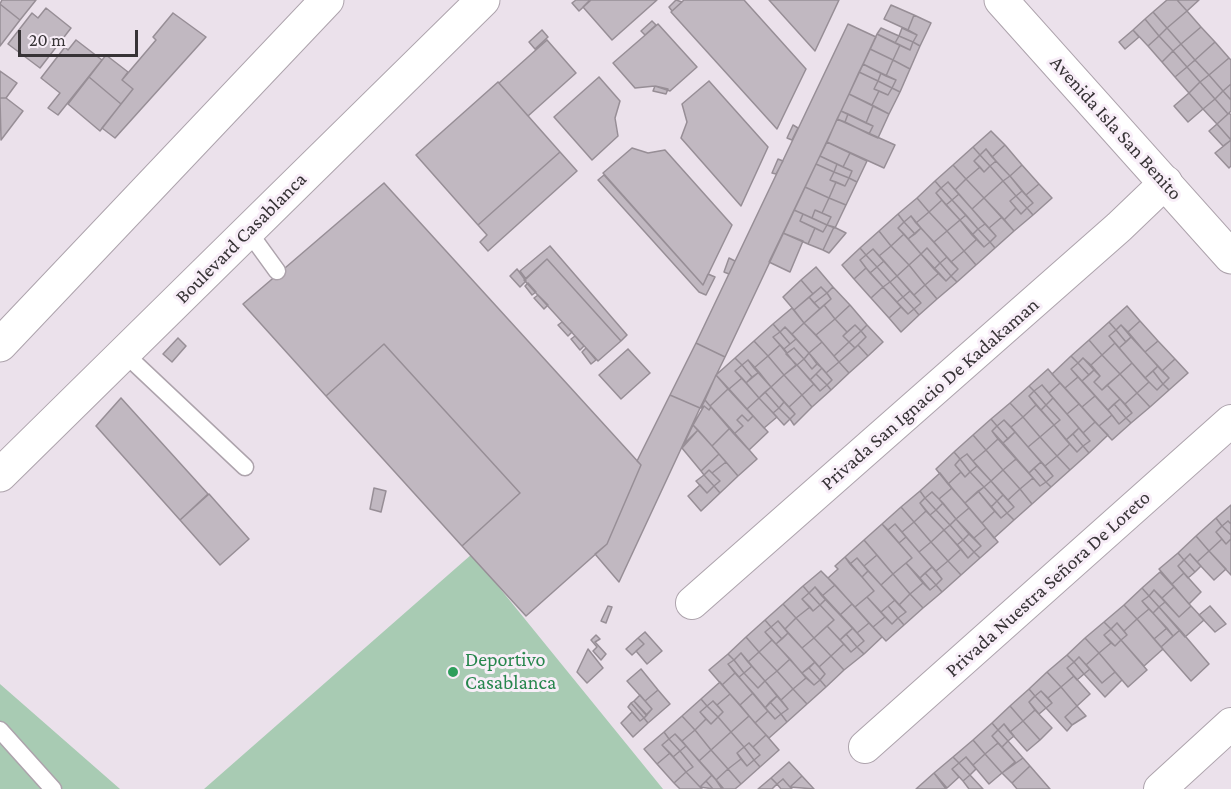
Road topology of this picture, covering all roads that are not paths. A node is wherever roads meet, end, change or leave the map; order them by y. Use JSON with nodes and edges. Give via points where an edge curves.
{"nodes":[{"id":1,"x":327,"y":0,"type":"edge"},
{"id":2,"x":483,"y":0,"type":"edge"},
{"id":3,"x":1001,"y":0,"type":"edge"},
{"id":4,"x":1166,"y":182,"type":"junction"},
{"id":5,"x":248,"y":231,"type":"junction"},
{"id":6,"x":1231,"y":257,"type":"edge"},
{"id":7,"x":277,"y":271,"type":"dead end"},
{"id":8,"x":0,"y":345,"type":"edge"},
{"id":9,"x":124,"y":353,"type":"junction"},
{"id":10,"x":1231,"y":421,"type":"edge"},
{"id":11,"x":245,"y":467,"type":"dead end"},
{"id":12,"x":0,"y":475,"type":"edge"},
{"id":13,"x":692,"y":603,"type":"dead end"},
{"id":14,"x":1231,"y":724,"type":"edge"},
{"id":15,"x":0,"y":730,"type":"edge"},
{"id":16,"x":865,"y":747,"type":"dead end"},
{"id":17,"x":53,"y":789,"type":"edge"},
{"id":18,"x":1160,"y":789,"type":"edge"}],
"edges":[{"from":1,"to":8,"type":"main road"},
{"from":2,"to":5,"type":"main road","name":"Boulevard Casablanca"},
{"from":3,"to":4,"type":"main road","name":"Avenida Isla San Benito"},
{"from":4,"to":6,"type":"main road","name":"Avenida Isla San Benito"},
{"from":4,"to":13,"type":"street","name":"Privada San Ignacio De Kadakaman"},
{"from":5,"to":7,"type":"lane"},
{"from":5,"to":9,"type":"main road","name":"Boulevard Casablanca"},
{"from":9,"to":11,"type":"lane"},
{"from":9,"to":12,"type":"main road","name":"Boulevard Casablanca"},
{"from":10,"to":16,"type":"street","name":"Privada Nuestra Señora De Loreto"},
{"from":14,"to":18,"type":"street"},
{"from":15,"to":17,"type":"lane"}]}
